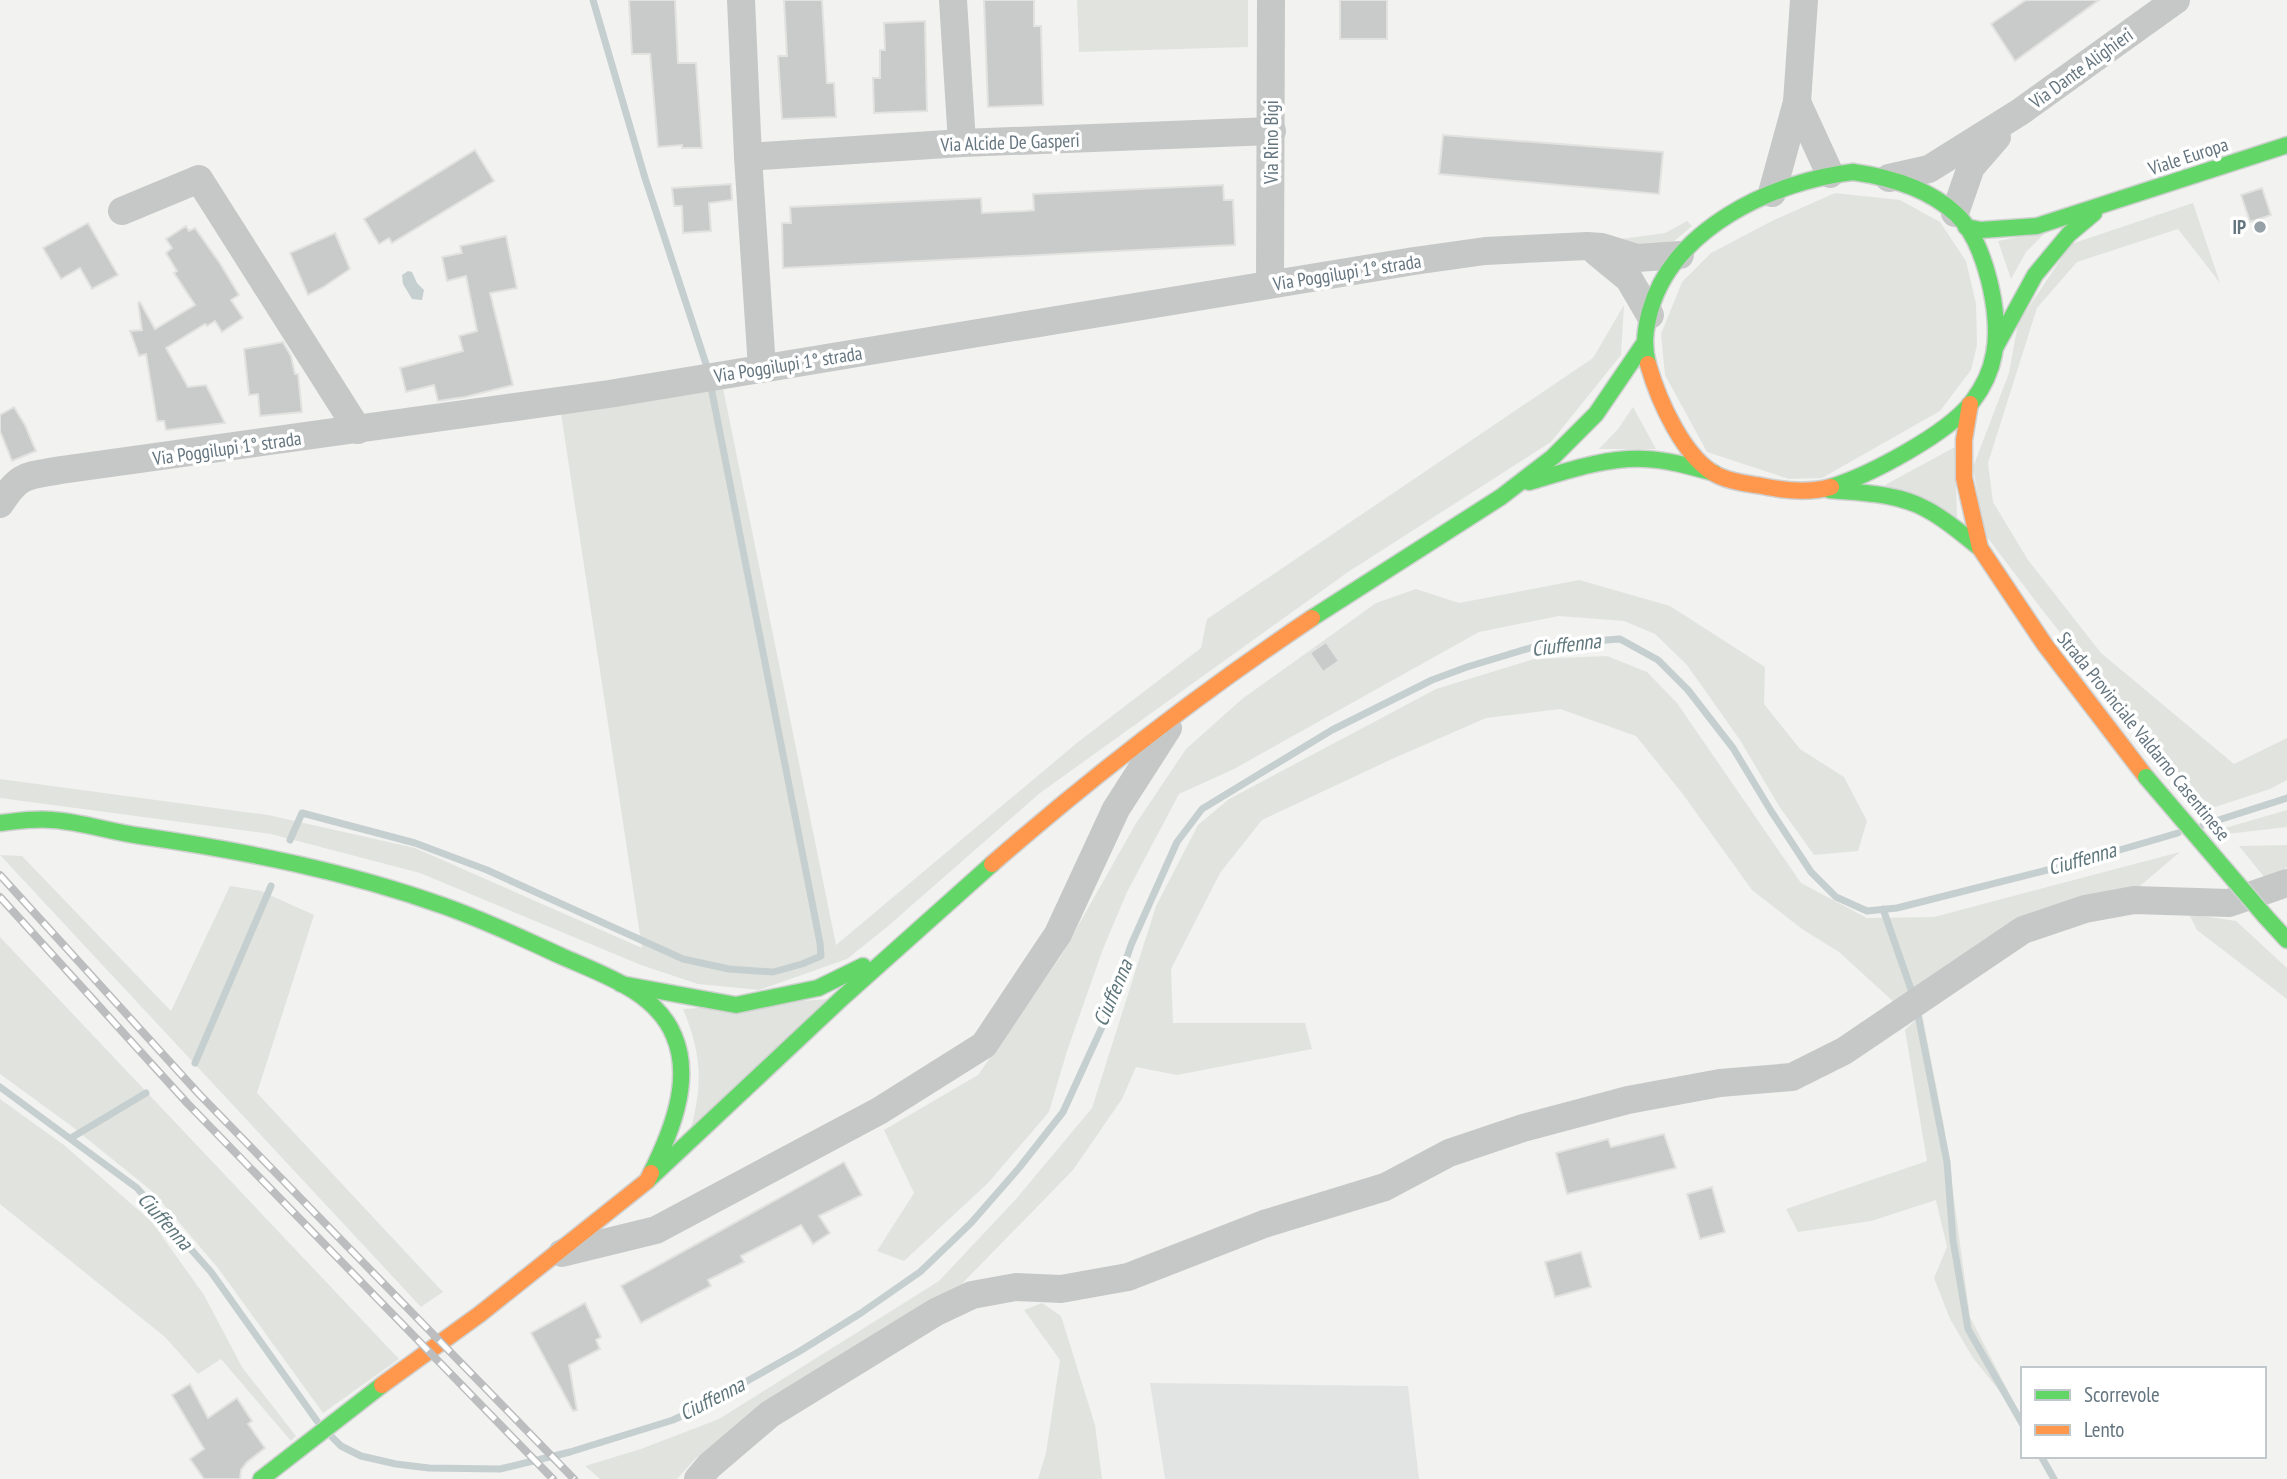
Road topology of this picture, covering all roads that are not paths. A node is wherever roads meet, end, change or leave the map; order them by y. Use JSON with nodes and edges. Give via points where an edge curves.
{"nodes":[{"id":1,"x":741,"y":0,"type":"edge"},
{"id":2,"x":953,"y":0,"type":"edge"},
{"id":3,"x":1271,"y":0,"type":"edge"},
{"id":4,"x":1804,"y":0,"type":"edge"},
{"id":5,"x":2176,"y":0,"type":"edge"},
{"id":6,"x":1797,"y":102,"type":"junction"},
{"id":7,"x":2020,"y":111,"type":"junction"},
{"id":8,"x":1272,"y":131,"type":"junction"},
{"id":9,"x":962,"y":143,"type":"junction"},
{"id":10,"x":2287,"y":145,"type":"edge"},
{"id":11,"x":748,"y":157,"type":"junction"},
{"id":12,"x":1830,"y":174,"type":"junction"},
{"id":13,"x":1888,"y":178,"type":"junction"},
{"id":14,"x":1772,"y":193,"type":"junction"},
{"id":15,"x":2102,"y":206,"type":"junction"},
{"id":16,"x":122,"y":211,"type":"dead end"},
{"id":17,"x":1961,"y":220,"type":"junction"},
{"id":18,"x":1587,"y":246,"type":"junction"},
{"id":19,"x":1680,"y":255,"type":"junction"},
{"id":20,"x":1270,"y":284,"type":"junction"},
{"id":21,"x":1650,"y":315,"type":"junction"},
{"id":22,"x":1643,"y":345,"type":"junction"},
{"id":23,"x":1995,"y":348,"type":"junction"},
{"id":24,"x":762,"y":368,"type":"junction"},
{"id":25,"x":1970,"y":404,"type":"junction"},
{"id":26,"x":358,"y":430,"type":"junction"},
{"id":27,"x":1714,"y":474,"type":"junction"},
{"id":28,"x":1523,"y":483,"type":"junction"},
{"id":29,"x":1824,"y":489,"type":"junction"},
{"id":30,"x":0,"y":503,"type":"edge"},
{"id":31,"x":1980,"y":548,"type":"junction"},
{"id":32,"x":1179,"y":711,"type":"junction"},
{"id":33,"x":0,"y":810,"type":"edge"},
{"id":34,"x":43,"y":819,"type":"junction"},
{"id":35,"x":0,"y":823,"type":"edge"},
{"id":36,"x":2287,"y":883,"type":"edge"},
{"id":37,"x":2287,"y":940,"type":"edge"},
{"id":38,"x":899,"y":947,"type":"junction"},
{"id":39,"x":621,"y":984,"type":"junction"},
{"id":40,"x":647,"y":1181,"type":"junction"},
{"id":41,"x":552,"y":1256,"type":"junction"},
{"id":42,"x":266,"y":1477,"type":"edge"},
{"id":43,"x":698,"y":1479,"type":"edge"}],
"edges":[{"from":1,"to":11,"type":"street"},
{"from":2,"to":9,"type":"street"},
{"from":3,"to":8,"type":"street","name":"Via Rino Bigi"},
{"from":4,"to":6,"type":"street"},
{"from":5,"to":7,"type":"street","name":"Via Dante Alighieri"},
{"from":6,"to":12,"type":"street"},
{"from":6,"to":14,"type":"street"},
{"from":7,"to":13,"type":"street","name":"Via Dante Alighieri","via":[[1928,169]]},
{"from":7,"to":17,"type":"street","name":"Via Dante Alighieri","via":[[1971,167]]},
{"from":8,"to":9,"type":"street","name":"Via Alcide De Gasperi"},
{"from":8,"to":20,"type":"street","name":"Via Rino Bigi"},
{"from":9,"to":11,"type":"street","name":"Via Alcide De Gasperi"},
{"from":10,"to":15,"type":"main road","name":"Viale Europa"},
{"from":11,"to":24,"type":"street"},
{"from":12,"to":13,"type":"main road","via":[[1853,172]]},
{"from":12,"to":14,"type":"main road"},
{"from":13,"to":17,"type":"main road"},
{"from":14,"to":19,"type":"main road","via":[[1715,226]]},
{"from":15,"to":17,"type":"main road","name":"Viale Europa","via":[[2037,226],[1981,230]]},
{"from":15,"to":23,"type":"main road","name":"Viale Europa","via":[[2069,234],[2035,275]]},
{"from":16,"to":26,"type":"street","via":[[199,179]]},
{"from":17,"to":23,"type":"main road","via":[[1985,270]]},
{"from":18,"to":19,"type":"street","name":"Via Poggilupi 1° strada","via":[[1637,258]]},
{"from":18,"to":20,"type":"street","name":"Via Poggilupi 1° strada","via":[[1485,251]]},
{"from":18,"to":21,"type":"street","via":[[1629,279]]},
{"from":19,"to":21,"type":"main road","via":[[1657,288]]},
{"from":20,"to":24,"type":"street","name":"Via Poggilupi 1° strada"},
{"from":21,"to":22,"type":"main road"},
{"from":22,"to":27,"type":"main road","via":[[1672,423]]},
{"from":22,"to":28,"type":"main road","via":[[1597,413]]},
{"from":23,"to":25,"type":"main road","name":"Viale Europa"},
{"from":24,"to":26,"type":"street","name":"Via Poggilupi 1° strada"},
{"from":25,"to":29,"type":"main road","via":[[1880,466]]},
{"from":25,"to":31,"type":"main road","name":"Strada Provinciale Valdarno Casentinese","via":[[1964,478]]},
{"from":26,"to":30,"type":"street","name":"Via Poggilupi 1° strada","via":[[23,477]]},
{"from":27,"to":28,"type":"main road","via":[[1642,459]]},
{"from":27,"to":29,"type":"main road","via":[[1783,491]]},
{"from":28,"to":32,"type":"main road","via":[[1361,585]]},
{"from":29,"to":31,"type":"main road","name":"Strada Provinciale Valdarno Casentinese","via":[[1876,495],[1924,508]]},
{"from":31,"to":37,"type":"main road","name":"Strada Provinciale Valdarno Casentinese","bridge":true,"via":[[2045,645],[2146,777]]},
{"from":32,"to":38,"type":"main road","via":[[1052,811]]},
{"from":32,"to":41,"type":"street","via":[[1116,809],[1058,934],[984,1045],[879,1111],[656,1230]]},
{"from":33,"to":34,"type":"main road"},
{"from":34,"to":35,"type":"main road"},
{"from":34,"to":39,"type":"main road","via":[[302,864],[387,887],[470,916]]},
{"from":36,"to":43,"type":"street","via":[[2229,903],[2134,900],[2085,909],[2023,930],[1844,1051],[1793,1077],[1720,1083],[1628,1100],[1523,1128],[1448,1153],[1385,1187],[1264,1224],[1128,1277],[1061,1289],[1016,1287],[972,1295],[936,1312],[770,1414]]},
{"from":38,"to":39,"type":"main road","via":[[818,988],[778,999],[736,1004]]},
{"from":38,"to":40,"type":"main road"},
{"from":39,"to":40,"type":"main road","via":[[664,1018],[676,1042],[681,1071],[670,1130]]},
{"from":40,"to":41,"type":"main road"},
{"from":41,"to":42,"type":"main road"}]}
